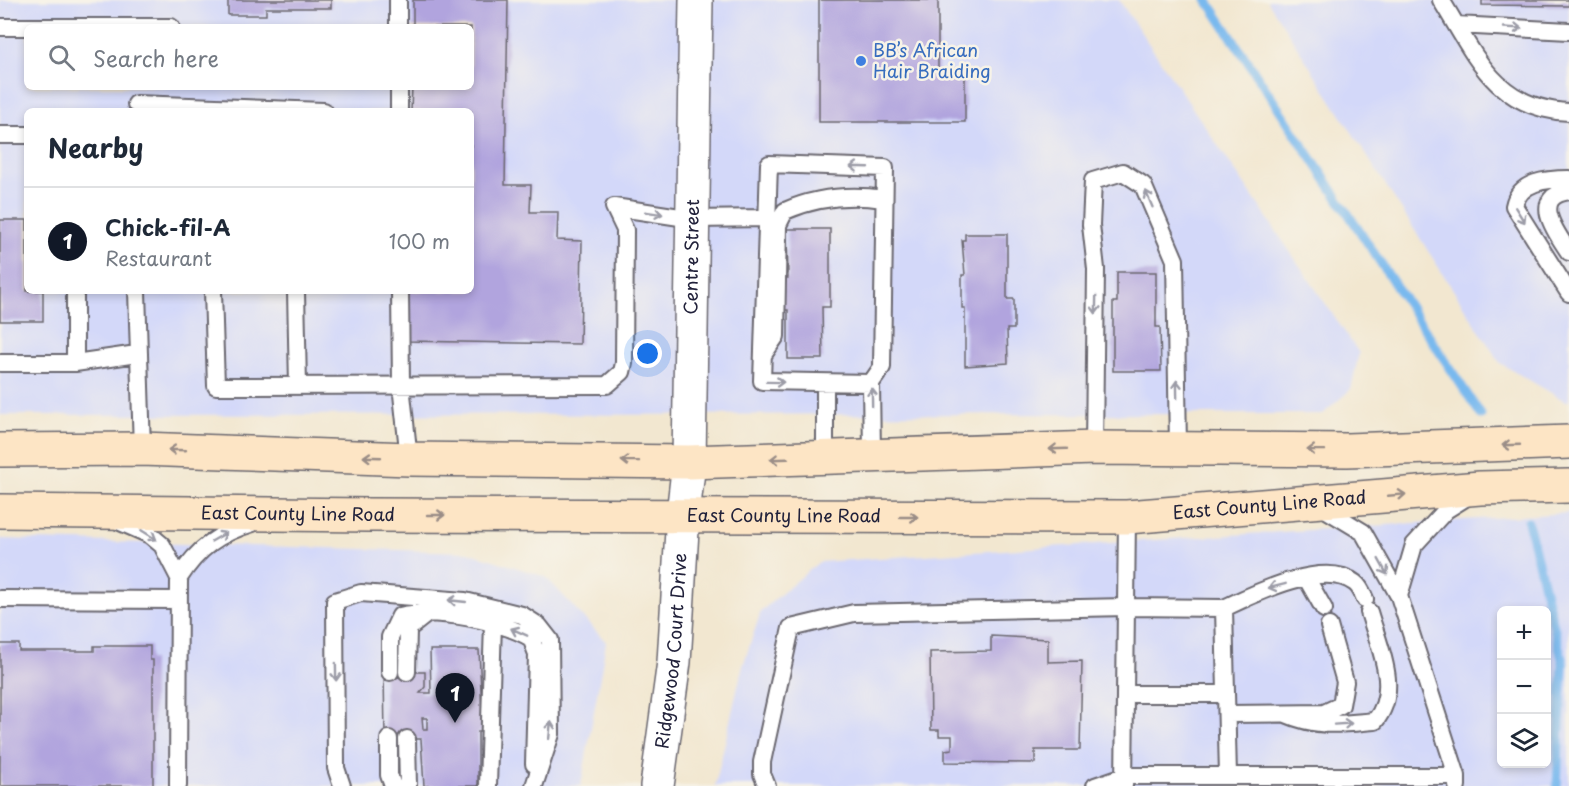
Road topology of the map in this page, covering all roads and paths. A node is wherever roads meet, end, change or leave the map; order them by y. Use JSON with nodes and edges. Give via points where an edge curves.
{"nodes":[{"id":1,"x":398,"y":0,"type":"edge"},
{"id":2,"x":696,"y":0,"type":"edge"},
{"id":3,"x":1441,"y":0,"type":"edge"},
{"id":4,"x":398,"y":24,"type":"edge"},
{"id":5,"x":1456,"y":25,"type":"junction"},
{"id":6,"x":0,"y":27,"type":"edge"},
{"id":7,"x":24,"y":27,"type":"edge"},
{"id":8,"x":1569,"y":31,"type":"edge"},
{"id":9,"x":135,"y":90,"type":"edge"},
{"id":10,"x":399,"y":90,"type":"edge"},
{"id":11,"x":136,"y":108,"type":"edge"},
{"id":12,"x":399,"y":108,"type":"edge"},
{"id":13,"x":1569,"y":112,"type":"edge"},
{"id":14,"x":0,"y":135,"type":"edge"},
{"id":15,"x":24,"y":135,"type":"edge"},
{"id":16,"x":1569,"y":179,"type":"edge"},
{"id":17,"x":1569,"y":191,"type":"edge"},
{"id":18,"x":884,"y":199,"type":"junction"},
{"id":19,"x":767,"y":218,"type":"junction"},
{"id":20,"x":693,"y":219,"type":"junction"},
{"id":21,"x":1569,"y":252,"type":"edge"},
{"id":22,"x":1569,"y":293,"type":"edge"},
{"id":23,"x":75,"y":294,"type":"edge"},
{"id":24,"x":137,"y":294,"type":"edge"},
{"id":25,"x":213,"y":294,"type":"edge"},
{"id":26,"x":296,"y":294,"type":"edge"},
{"id":27,"x":400,"y":294,"type":"edge"},
{"id":28,"x":137,"y":354,"type":"junction"},
{"id":29,"x":763,"y":355,"type":"junction"},
{"id":30,"x":0,"y":363,"type":"edge"},
{"id":31,"x":75,"y":363,"type":"junction"},
{"id":32,"x":825,"y":383,"type":"junction"},
{"id":33,"x":871,"y":383,"type":"junction"},
{"id":34,"x":401,"y":385,"type":"junction"},
{"id":35,"x":298,"y":386,"type":"junction"},
{"id":36,"x":1569,"y":442,"type":"edge"},
{"id":37,"x":1178,"y":447,"type":"junction"},
{"id":38,"x":142,"y":448,"type":"junction"},
{"id":39,"x":1094,"y":448,"type":"junction"},
{"id":40,"x":0,"y":450,"type":"edge"},
{"id":41,"x":872,"y":455,"type":"junction"},
{"id":42,"x":825,"y":457,"type":"junction"},
{"id":43,"x":409,"y":459,"type":"junction"},
{"id":44,"x":689,"y":462,"type":"junction"},
{"id":45,"x":1569,"y":486,"type":"edge"},
{"id":46,"x":1480,"y":488,"type":"junction"},
{"id":47,"x":1311,"y":502,"type":"junction"},
{"id":48,"x":0,"y":511,"type":"edge"},
{"id":49,"x":74,"y":511,"type":"junction"},
{"id":50,"x":284,"y":514,"type":"junction"},
{"id":51,"x":683,"y":514,"type":"junction"},
{"id":52,"x":1127,"y":517,"type":"junction"},
{"id":53,"x":179,"y":578,"type":"junction"},
{"id":54,"x":1307,"y":579,"type":"junction"},
{"id":55,"x":1399,"y":596,"type":"junction"},
{"id":56,"x":0,"y":599,"type":"edge"},
{"id":57,"x":179,"y":600,"type":"junction"},
{"id":58,"x":1127,"y":607,"type":"junction"},
{"id":59,"x":1224,"y":608,"type":"junction"},
{"id":60,"x":1324,"y":609,"type":"dead end"},
{"id":61,"x":493,"y":623,"type":"junction"},
{"id":62,"x":1329,"y":626,"type":"dead end"},
{"id":63,"x":398,"y":672,"type":"dead end"},
{"id":64,"x":1125,"y":694,"type":"junction"},
{"id":65,"x":1226,"y":694,"type":"junction"},
{"id":66,"x":1227,"y":714,"type":"junction"},
{"id":67,"x":1287,"y":714,"type":"junction"},
{"id":68,"x":390,"y":739,"type":"dead end"},
{"id":69,"x":407,"y":739,"type":"dead end"},
{"id":70,"x":1228,"y":776,"type":"junction"},
{"id":71,"x":1124,"y":781,"type":"edge"},
{"id":72,"x":1457,"y":781,"type":"edge"},
{"id":73,"x":178,"y":786,"type":"edge"},
{"id":74,"x":342,"y":786,"type":"edge"},
{"id":75,"x":393,"y":786,"type":"edge"},
{"id":76,"x":408,"y":786,"type":"edge"},
{"id":77,"x":488,"y":786,"type":"edge"},
{"id":78,"x":533,"y":786,"type":"edge"},
{"id":79,"x":657,"y":786,"type":"edge"},
{"id":80,"x":767,"y":786,"type":"edge"},
{"id":81,"x":1095,"y":786,"type":"edge"}],
"edges":[{"from":1,"to":4,"type":"lane"},
{"from":2,"to":20,"type":"street","name":"Centre Street"},
{"from":3,"to":5,"type":"lane"},
{"from":5,"to":8,"type":"lane","one_way":true},
{"from":5,"to":13,"type":"lane","via":[[1486,72],[1508,94],[1549,111]]},
{"from":6,"to":7,"type":"lane"},
{"from":9,"to":11,"type":"lane"},
{"from":10,"to":12,"type":"lane"},
{"from":14,"to":15,"type":"lane"},
{"from":16,"to":22,"type":"lane","one_way":true,"via":[[1529,184],[1516,195],[1514,206]]},
{"from":17,"to":21,"type":"lane","via":[[1553,198],[1548,208],[1552,225]]},
{"from":18,"to":19,"type":"lane","one_way":true,"via":[[885,168],[769,164]]},
{"from":18,"to":29,"type":"lane","via":[[818,199],[785,211],[778,225],[776,336]]},
{"from":18,"to":33,"type":"lane","via":[[882,367]]},
{"from":19,"to":20,"type":"lane"},
{"from":19,"to":29,"type":"lane"},
{"from":34,"to":20,"type":"lane","one_way":true,"via":[[607,385],[617,379],[624,363],[625,230],[614,207]]},
{"from":20,"to":44,"type":"street","name":"Centre Street"},
{"from":23,"to":31,"type":"lane"},
{"from":24,"to":28,"type":"lane"},
{"from":25,"to":35,"type":"lane","via":[[216,386]]},
{"from":26,"to":35,"type":"lane"},
{"from":27,"to":34,"type":"lane"},
{"from":28,"to":31,"type":"lane"},
{"from":28,"to":38,"type":"lane"},
{"from":29,"to":32,"type":"lane","one_way":true,"via":[[762,381]]},
{"from":30,"to":31,"type":"lane"},
{"from":32,"to":33,"type":"lane"},
{"from":32,"to":42,"type":"lane"},
{"from":41,"to":33,"type":"lane","one_way":true},
{"from":34,"to":35,"type":"lane"},
{"from":34,"to":43,"type":"lane"},
{"from":36,"to":37,"type":"main road","one_way":true,"via":[[1347,450]]},
{"from":37,"to":39,"type":"main road"},
{"from":37,"to":39,"type":"lane","one_way":true,"via":[[1175,260],[1143,185],[1123,172],[1093,181]]},
{"from":38,"to":40,"type":"main road"},
{"from":43,"to":38,"type":"main road","one_way":true},
{"from":39,"to":41,"type":"main road","one_way":true},
{"from":41,"to":42,"type":"main road"},
{"from":42,"to":44,"type":"main road","one_way":true},
{"from":44,"to":43,"type":"main road","one_way":true},
{"from":44,"to":51,"type":"street","name":"Centre Street"},
{"from":45,"to":46,"type":"main road","name":"East County Line Road"},
{"from":47,"to":46,"type":"main road","name":"East County Line Road","one_way":true},
{"from":46,"to":55,"type":"lane","via":[[1446,510],[1414,545]]},
{"from":47,"to":52,"type":"main road","name":"East County Line Road"},
{"from":47,"to":55,"type":"lane","one_way":true,"via":[[1363,532]]},
{"from":48,"to":49,"type":"main road","name":"East County Line Road"},
{"from":49,"to":50,"type":"main road","name":"East County Line Road"},
{"from":49,"to":53,"type":"lane","one_way":true,"via":[[126,523],[150,535],[162,545]]},
{"from":50,"to":51,"type":"main road","name":"East County Line Road","one_way":true},
{"from":53,"to":50,"type":"lane","one_way":true,"via":[[200,550],[220,535]]},
{"from":51,"to":52,"type":"main road","name":"East County Line Road","one_way":true},
{"from":51,"to":79,"type":"street","name":"Ridgewood Court Drive","via":[[674,662]]},
{"from":52,"to":58,"type":"lane"},
{"from":53,"to":57,"type":"lane"},
{"from":54,"to":59,"type":"lane","one_way":true,"via":[[1269,587]]},
{"from":54,"to":60,"type":"lane"},
{"from":67,"to":54,"type":"lane","one_way":true,"via":[[1308,724],[1336,725],[1375,721],[1384,710],[1388,679],[1367,605],[1356,583],[1328,573]]},
{"from":55,"to":72,"type":"lane"},
{"from":56,"to":57,"type":"lane"},
{"from":57,"to":73,"type":"lane"},
{"from":58,"to":59,"type":"lane"},
{"from":58,"to":64,"type":"lane"},
{"from":58,"to":80,"type":"lane","via":[[854,613],[791,628],[762,762]]},
{"from":59,"to":65,"type":"lane"},
{"from":61,"to":63,"type":"lane","via":[[427,614],[408,629]]},
{"from":61,"to":77,"type":"lane"},
{"from":78,"to":61,"type":"lane","one_way":true,"via":[[537,736],[535,646],[531,638],[516,629]]},
{"from":62,"to":67,"type":"lane","via":[[1345,682],[1341,705],[1324,713]]},
{"from":64,"to":65,"type":"lane"},
{"from":64,"to":71,"type":"lane"},
{"from":65,"to":66,"type":"lane"},
{"from":66,"to":67,"type":"lane"},
{"from":66,"to":70,"type":"lane"},
{"from":68,"to":75,"type":"lane","via":[[389,775]]},
{"from":69,"to":76,"type":"lane"},
{"from":70,"to":71,"type":"lane"},
{"from":70,"to":72,"type":"lane"},
{"from":71,"to":81,"type":"lane"},
{"from":78,"to":74,"type":"lane","one_way":true,"via":[[552,734],[550,640],[539,626],[522,615],[465,601],[362,593],[335,601],[336,768]]}]}
